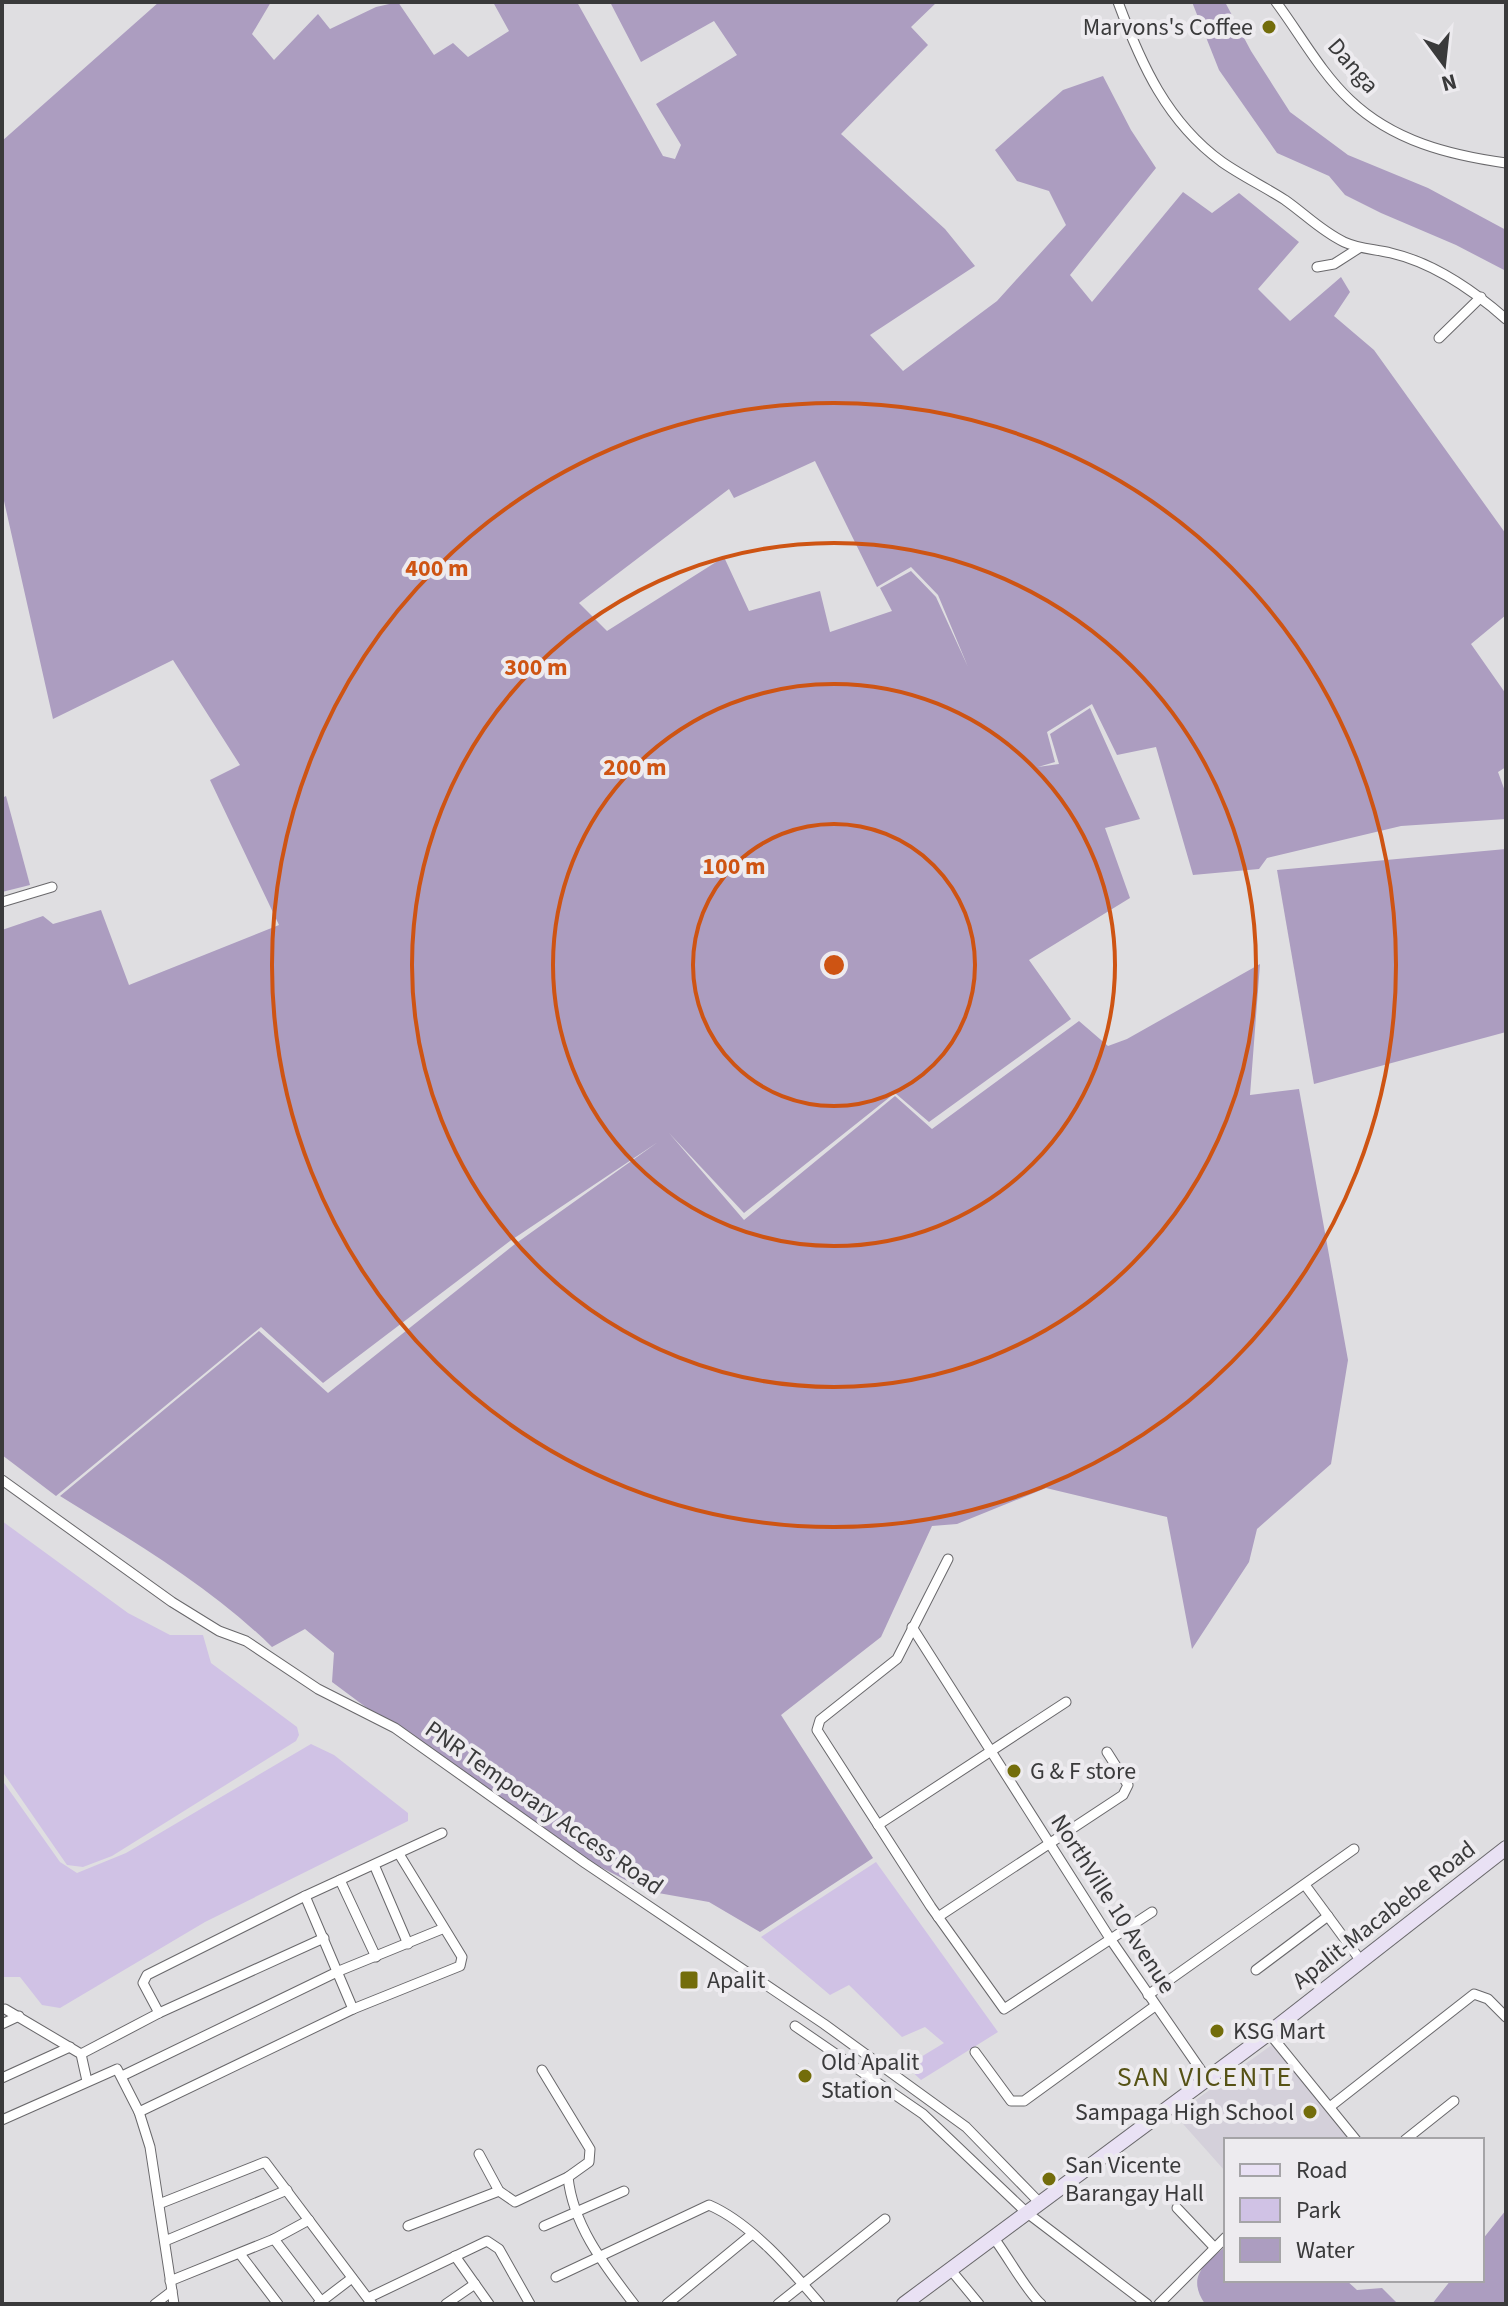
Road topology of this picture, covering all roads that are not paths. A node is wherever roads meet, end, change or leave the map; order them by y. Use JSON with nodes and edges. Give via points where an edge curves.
{"nodes":[{"id":1,"x":1118,"y":2,"type":"edge"},
{"id":2,"x":1276,"y":2,"type":"edge"},
{"id":3,"x":1506,"y":163,"type":"edge"},
{"id":4,"x":1359,"y":248,"type":"junction"},
{"id":5,"x":1317,"y":267,"type":"dead end"},
{"id":6,"x":1481,"y":297,"type":"junction"},
{"id":7,"x":1506,"y":319,"type":"edge"},
{"id":8,"x":1439,"y":338,"type":"dead end"},
{"id":9,"x":52,"y":887,"type":"dead end"},
{"id":10,"x":2,"y":902,"type":"edge"},
{"id":11,"x":2,"y":1480,"type":"edge"},
{"id":12,"x":948,"y":1559,"type":"dead end"},
{"id":13,"x":912,"y":1627,"type":"junction"},
{"id":14,"x":1066,"y":1702,"type":"dead end"},
{"id":15,"x":990,"y":1751,"type":"junction"},
{"id":16,"x":1107,"y":1752,"type":"dead end"},
{"id":17,"x":878,"y":1825,"type":"junction"},
{"id":18,"x":442,"y":1833,"type":"dead end"},
{"id":19,"x":1048,"y":1843,"type":"junction"},
{"id":20,"x":1506,"y":1848,"type":"edge"},
{"id":21,"x":1354,"y":1849,"type":"dead end"},
{"id":22,"x":399,"y":1854,"type":"junction"},
{"id":23,"x":375,"y":1867,"type":"junction"},
{"id":24,"x":340,"y":1880,"type":"junction"},
{"id":25,"x":1305,"y":1885,"type":"junction"},
{"id":26,"x":305,"y":1896,"type":"junction"},
{"id":27,"x":1152,"y":1912,"type":"dead end"},
{"id":28,"x":1328,"y":1916,"type":"junction"},
{"id":29,"x":938,"y":1917,"type":"junction"},
{"id":30,"x":442,"y":1929,"type":"junction"},
{"id":31,"x":324,"y":1938,"type":"junction"},
{"id":32,"x":1111,"y":1940,"type":"junction"},
{"id":33,"x":408,"y":1944,"type":"junction"},
{"id":34,"x":376,"y":1957,"type":"junction"},
{"id":35,"x":1361,"y":1961,"type":"junction"},
{"id":36,"x":1256,"y":1970,"type":"dead end"},
{"id":37,"x":339,"y":1971,"type":"junction"},
{"id":38,"x":1148,"y":1995,"type":"junction"},
{"id":39,"x":1155,"y":2006,"type":"junction"},
{"id":40,"x":5,"y":2009,"type":"dead end"},
{"id":41,"x":353,"y":2009,"type":"junction"},
{"id":42,"x":159,"y":2013,"type":"junction"},
{"id":43,"x":19,"y":2016,"type":"junction"},
{"id":44,"x":1506,"y":2017,"type":"edge"},
{"id":45,"x":2,"y":2024,"type":"edge"},
{"id":46,"x":795,"y":2026,"type":"dead end"},
{"id":47,"x":1269,"y":2033,"type":"junction"},
{"id":48,"x":70,"y":2047,"type":"junction"},
{"id":49,"x":975,"y":2052,"type":"dead end"},
{"id":50,"x":81,"y":2054,"type":"junction"},
{"id":51,"x":542,"y":2070,"type":"dead end"},
{"id":52,"x":122,"y":2076,"type":"junction"},
{"id":53,"x":2,"y":2078,"type":"edge"},
{"id":54,"x":1207,"y":2079,"type":"junction"},
{"id":55,"x":87,"y":2081,"type":"junction"},
{"id":56,"x":1454,"y":2101,"type":"dead end"},
{"id":57,"x":1331,"y":2106,"type":"junction"},
{"id":58,"x":139,"y":2112,"type":"junction"},
{"id":59,"x":2,"y":2120,"type":"edge"},
{"id":60,"x":1351,"y":2138,"type":"edge"},
{"id":61,"x":1408,"y":2138,"type":"edge"},
{"id":62,"x":479,"y":2154,"type":"dead end"},
{"id":63,"x":568,"y":2177,"type":"junction"},
{"id":64,"x":287,"y":2190,"type":"junction"},
{"id":65,"x":499,"y":2191,"type":"junction"},
{"id":66,"x":624,"y":2191,"type":"dead end"},
{"id":67,"x":1039,"y":2202,"type":"junction"},
{"id":68,"x":159,"y":2204,"type":"junction"},
{"id":69,"x":1177,"y":2208,"type":"dead end"},
{"id":70,"x":575,"y":2211,"type":"junction"},
{"id":71,"x":1026,"y":2212,"type":"junction"},
{"id":72,"x":885,"y":2219,"type":"dead end"},
{"id":73,"x":309,"y":2220,"type":"junction"},
{"id":74,"x":408,"y":2226,"type":"dead end"},
{"id":75,"x":544,"y":2226,"type":"dead end"},
{"id":76,"x":751,"y":2235,"type":"junction"},
{"id":77,"x":993,"y":2237,"type":"junction"},
{"id":78,"x":274,"y":2239,"type":"junction"},
{"id":79,"x":1224,"y":2239,"type":"edge"},
{"id":80,"x":165,"y":2241,"type":"junction"},
{"id":81,"x":1214,"y":2247,"type":"junction"},
{"id":82,"x":240,"y":2254,"type":"junction"},
{"id":83,"x":455,"y":2256,"type":"junction"},
{"id":84,"x":598,"y":2256,"type":"junction"},
{"id":85,"x":950,"y":2269,"type":"junction"},
{"id":86,"x":556,"y":2277,"type":"dead end"},
{"id":87,"x":352,"y":2278,"type":"junction"},
{"id":88,"x":475,"y":2284,"type":"junction"},
{"id":89,"x":803,"y":2284,"type":"junction"},
{"id":90,"x":171,"y":2286,"type":"junction"},
{"id":91,"x":370,"y":2301,"type":"edge"},
{"id":92,"x":320,"y":2303,"type":"edge"},
{"id":93,"x":155,"y":2304,"type":"edge"},
{"id":94,"x":174,"y":2304,"type":"edge"},
{"id":95,"x":278,"y":2304,"type":"edge"},
{"id":96,"x":446,"y":2304,"type":"edge"},
{"id":97,"x":489,"y":2304,"type":"edge"},
{"id":98,"x":530,"y":2304,"type":"edge"},
{"id":99,"x":634,"y":2304,"type":"edge"},
{"id":100,"x":667,"y":2304,"type":"edge"},
{"id":101,"x":778,"y":2304,"type":"edge"},
{"id":102,"x":820,"y":2304,"type":"edge"},
{"id":103,"x":904,"y":2304,"type":"edge"},
{"id":104,"x":979,"y":2304,"type":"edge"},
{"id":105,"x":1041,"y":2304,"type":"edge"},
{"id":106,"x":1147,"y":2304,"type":"edge"},
{"id":107,"x":1159,"y":2304,"type":"edge"}],
"edges":[{"from":1,"to":4,"type":"street","via":[[1144,70],[1195,140],[1314,226]]},
{"from":2,"to":3,"type":"street","name":"Danga","via":[[1349,99],[1383,126],[1464,158]]},
{"from":4,"to":5,"type":"street","via":[[1334,264]]},
{"from":4,"to":6,"type":"street","via":[[1393,253]]},
{"from":6,"to":7,"type":"street"},
{"from":6,"to":8,"type":"street"},
{"from":9,"to":10,"type":"street"},
{"from":11,"to":67,"type":"street","name":"PNR Temporary Access Road","via":[[172,1602],[395,1728],[824,2024],[966,2127]]},
{"from":12,"to":13,"type":"street"},
{"from":13,"to":15,"type":"street","name":"NorthVille 10 Avenue"},
{"from":13,"to":17,"type":"street","via":[[897,1659],[816,1724]]},
{"from":14,"to":15,"type":"street"},
{"from":15,"to":17,"type":"street"},
{"from":15,"to":19,"type":"street","name":"NorthVille 10 Avenue"},
{"from":16,"to":19,"type":"street","via":[[1128,1790]]},
{"from":17,"to":29,"type":"street"},
{"from":18,"to":22,"type":"street"},
{"from":19,"to":29,"type":"street"},
{"from":19,"to":32,"type":"street","name":"NorthVille 10 Avenue"},
{"from":20,"to":35,"type":"main road","name":"Apalit-Macabebe Road"},
{"from":21,"to":25,"type":"street"},
{"from":22,"to":23,"type":"street"},
{"from":22,"to":30,"type":"street"},
{"from":23,"to":24,"type":"street"},
{"from":23,"to":33,"type":"street"},
{"from":24,"to":26,"type":"street"},
{"from":24,"to":34,"type":"street"},
{"from":25,"to":28,"type":"street"},
{"from":25,"to":38,"type":"street"},
{"from":26,"to":31,"type":"street"},
{"from":26,"to":42,"type":"street","via":[[147,1975],[143,1983]]},
{"from":27,"to":32,"type":"street"},
{"from":28,"to":35,"type":"street"},
{"from":28,"to":36,"type":"street"},
{"from":29,"to":32,"type":"street","via":[[1004,2009]]},
{"from":30,"to":33,"type":"street"},
{"from":30,"to":41,"type":"street","via":[[462,1957],[460,1966]]},
{"from":31,"to":37,"type":"street"},
{"from":31,"to":42,"type":"street"},
{"from":32,"to":38,"type":"street","name":"NorthVille 10 Avenue"},
{"from":33,"to":34,"type":"street"},
{"from":34,"to":37,"type":"street"},
{"from":35,"to":47,"type":"main road","name":"Apalit-Macabebe Road"},
{"from":37,"to":41,"type":"street"},
{"from":37,"to":52,"type":"street"},
{"from":38,"to":39,"type":"street","name":"NorthVille 10 Avenue"},
{"from":39,"to":49,"type":"street","via":[[1018,2103],[1011,2101]]},
{"from":39,"to":54,"type":"street","name":"NorthVille 10 Avenue"},
{"from":40,"to":43,"type":"street"},
{"from":41,"to":58,"type":"street"},
{"from":42,"to":50,"type":"street"},
{"from":43,"to":45,"type":"street"},
{"from":43,"to":48,"type":"street"},
{"from":44,"to":57,"type":"street","via":[[1488,1999],[1474,1994]]},
{"from":46,"to":71,"type":"street","via":[[923,2114]]},
{"from":47,"to":54,"type":"main road","name":"Apalit-Macabebe Road"},
{"from":47,"to":57,"type":"street"},
{"from":48,"to":50,"type":"street"},
{"from":48,"to":53,"type":"street"},
{"from":50,"to":55,"type":"street"},
{"from":51,"to":63,"type":"street","via":[[592,2155]]},
{"from":52,"to":55,"type":"street","via":[[117,2069]]},
{"from":52,"to":58,"type":"street"},
{"from":54,"to":67,"type":"main road","name":"Apalit-Macabebe Road"},
{"from":55,"to":59,"type":"street"},
{"from":56,"to":61,"type":"street"},
{"from":57,"to":60,"type":"street"},
{"from":58,"to":68,"type":"street"},
{"from":62,"to":65,"type":"street"},
{"from":63,"to":65,"type":"street","via":[[523,2200],[507,2199]]},
{"from":63,"to":70,"type":"street"},
{"from":64,"to":68,"type":"street","via":[[269,2165],[258,2162]]},
{"from":64,"to":73,"type":"street"},
{"from":64,"to":80,"type":"street"},
{"from":65,"to":74,"type":"street"},
{"from":66,"to":70,"type":"street"},
{"from":67,"to":71,"type":"main road","name":"Apalit-Macabebe Road"},
{"from":68,"to":80,"type":"street"},
{"from":69,"to":81,"type":"street"},
{"from":70,"to":75,"type":"street"},
{"from":70,"to":84,"type":"street"},
{"from":71,"to":77,"type":"main road","name":"Apalit-Macabebe Road"},
{"from":71,"to":106,"type":"street"},
{"from":72,"to":89,"type":"street"},
{"from":73,"to":78,"type":"street"},
{"from":73,"to":87,"type":"street"},
{"from":76,"to":84,"type":"street","via":[[709,2205]]},
{"from":76,"to":89,"type":"street"},
{"from":76,"to":100,"type":"street"},
{"from":77,"to":85,"type":"main road","name":"Apalit-Macabebe Road"},
{"from":77,"to":105,"type":"street"},
{"from":78,"to":82,"type":"street"},
{"from":78,"to":92,"type":"street"},
{"from":79,"to":81,"type":"street"},
{"from":80,"to":90,"type":"street"},
{"from":81,"to":107,"type":"street"},
{"from":82,"to":90,"type":"street"},
{"from":82,"to":95,"type":"street"},
{"from":83,"to":88,"type":"street"},
{"from":83,"to":91,"type":"street"},
{"from":83,"to":98,"type":"street","via":[[493,2242]]},
{"from":84,"to":86,"type":"street"},
{"from":84,"to":99,"type":"street"},
{"from":85,"to":103,"type":"main road","name":"Apalit-Macabebe Road"},
{"from":85,"to":104,"type":"street"},
{"from":87,"to":91,"type":"street"},
{"from":87,"to":92,"type":"street"},
{"from":88,"to":96,"type":"street"},
{"from":88,"to":97,"type":"street"},
{"from":89,"to":101,"type":"street"},
{"from":89,"to":102,"type":"street"},
{"from":90,"to":93,"type":"street"},
{"from":90,"to":94,"type":"street"}]}
